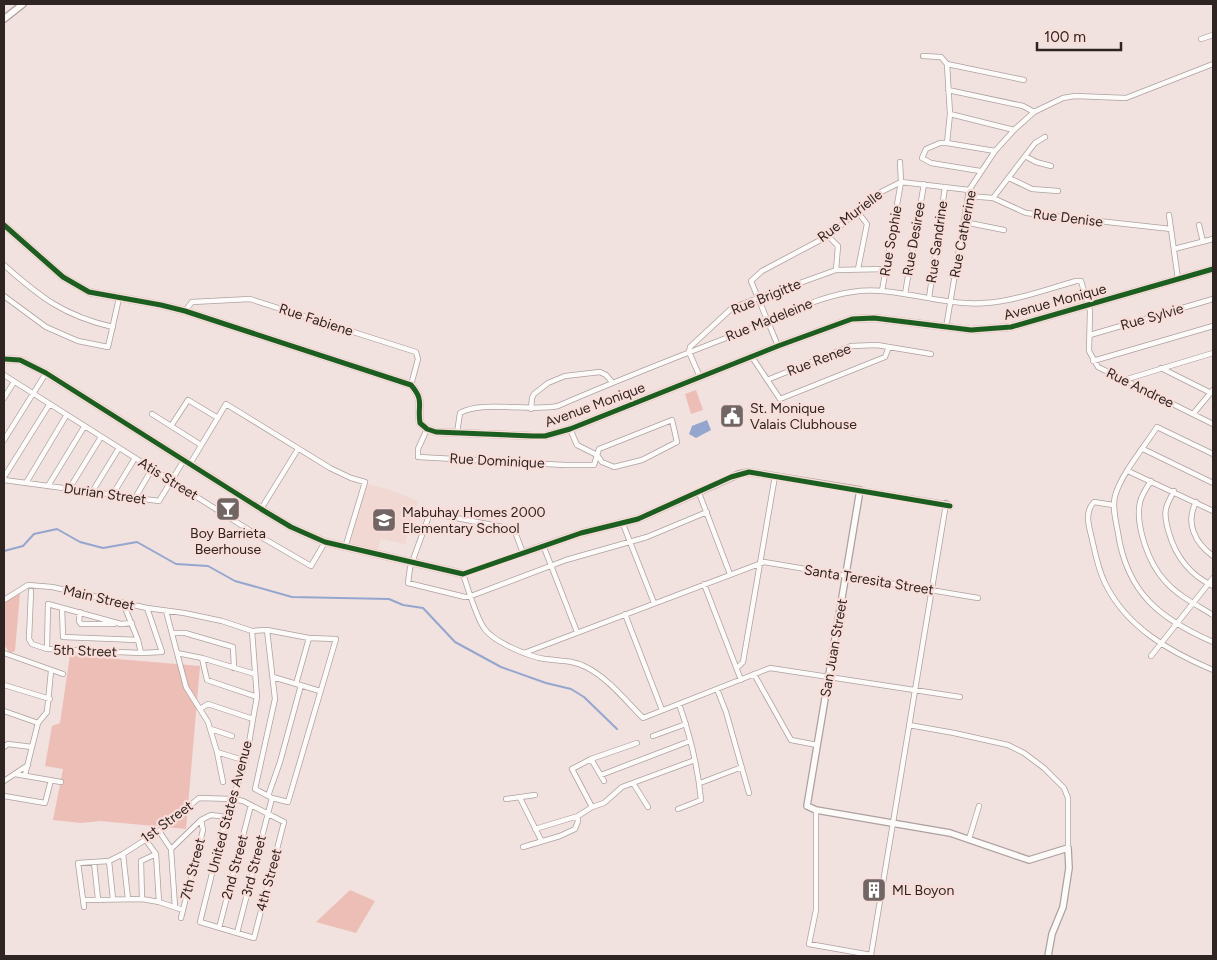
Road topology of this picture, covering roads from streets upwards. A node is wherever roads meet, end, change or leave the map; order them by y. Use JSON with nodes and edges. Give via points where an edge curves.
{"nodes":[{"id":1,"x":23,"y":4,"type":"edge"},
{"id":2,"x":4,"y":19,"type":"edge"},
{"id":3,"x":1213,"y":35,"type":"edge"},
{"id":4,"x":1201,"y":39,"type":"dead end"},
{"id":5,"x":923,"y":56,"type":"dead end"},
{"id":6,"x":947,"y":64,"type":"junction"},
{"id":7,"x":1213,"y":64,"type":"edge"},
{"id":8,"x":1024,"y":80,"type":"dead end"},
{"id":9,"x":948,"y":90,"type":"junction"},
{"id":10,"x":1034,"y":112,"type":"junction"},
{"id":11,"x":950,"y":114,"type":"junction"},
{"id":12,"x":1014,"y":130,"type":"junction"},
{"id":13,"x":1045,"y":137,"type":"dead end"},
{"id":14,"x":947,"y":143,"type":"junction"},
{"id":15,"x":995,"y":151,"type":"junction"},
{"id":16,"x":1025,"y":156,"type":"junction"},
{"id":17,"x":900,"y":162,"type":"dead end"},
{"id":18,"x":1051,"y":166,"type":"dead end"},
{"id":19,"x":980,"y":171,"type":"junction"},
{"id":20,"x":1009,"y":178,"type":"junction"},
{"id":21,"x":901,"y":182,"type":"junction"},
{"id":22,"x":924,"y":184,"type":"junction"},
{"id":23,"x":945,"y":187,"type":"junction"},
{"id":24,"x":970,"y":190,"type":"junction"},
{"id":25,"x":1058,"y":191,"type":"dead end"},
{"id":26,"x":968,"y":196,"type":"junction"},
{"id":27,"x":992,"y":198,"type":"junction"},
{"id":28,"x":857,"y":212,"type":"junction"},
{"id":29,"x":1169,"y":216,"type":"dead end"},
{"id":30,"x":964,"y":222,"type":"junction"},
{"id":31,"x":4,"y":225,"type":"edge"},
{"id":32,"x":1199,"y":225,"type":"dead end"},
{"id":33,"x":1004,"y":230,"type":"dead end"},
{"id":34,"x":1171,"y":230,"type":"junction"},
{"id":35,"x":828,"y":236,"type":"junction"},
{"id":36,"x":1213,"y":239,"type":"edge"},
{"id":37,"x":1203,"y":242,"type":"junction"},
{"id":38,"x":1174,"y":249,"type":"junction"},
{"id":39,"x":4,"y":265,"type":"edge"},
{"id":40,"x":858,"y":269,"type":"junction"},
{"id":41,"x":1213,"y":269,"type":"edge"},
{"id":42,"x":836,"y":270,"type":"junction"},
{"id":43,"x":886,"y":270,"type":"junction"},
{"id":44,"x":1178,"y":279,"type":"junction"},
{"id":45,"x":882,"y":290,"type":"junction"},
{"id":46,"x":905,"y":294,"type":"junction"},
{"id":47,"x":4,"y":296,"type":"edge"},
{"id":48,"x":118,"y":298,"type":"junction"},
{"id":49,"x":758,"y":298,"type":"junction"},
{"id":50,"x":929,"y":298,"type":"junction"},
{"id":51,"x":1213,"y":299,"type":"edge"},
{"id":52,"x":951,"y":301,"type":"junction"},
{"id":53,"x":1088,"y":305,"type":"junction"},
{"id":54,"x":185,"y":312,"type":"junction"},
{"id":55,"x":768,"y":322,"type":"junction"},
{"id":56,"x":1213,"y":326,"type":"edge"},
{"id":57,"x":113,"y":327,"type":"junction"},
{"id":58,"x":946,"y":328,"type":"junction"},
{"id":59,"x":1090,"y":335,"type":"junction"},
{"id":60,"x":778,"y":346,"type":"junction"},
{"id":61,"x":889,"y":347,"type":"junction"},
{"id":62,"x":689,"y":352,"type":"junction"},
{"id":63,"x":1213,"y":352,"type":"edge"},
{"id":64,"x":931,"y":354,"type":"dead end"},
{"id":65,"x":752,"y":357,"type":"junction"},
{"id":66,"x":4,"y":359,"type":"edge"},
{"id":67,"x":1093,"y":361,"type":"junction"},
{"id":68,"x":1160,"y":368,"type":"junction"},
{"id":69,"x":46,"y":373,"type":"junction"},
{"id":70,"x":4,"y":375,"type":"edge"},
{"id":71,"x":700,"y":377,"type":"junction"},
{"id":72,"x":767,"y":380,"type":"junction"},
{"id":73,"x":1124,"y":380,"type":"junction"},
{"id":74,"x":14,"y":382,"type":"junction"},
{"id":75,"x":612,"y":382,"type":"junction"},
{"id":76,"x":411,"y":385,"type":"junction"},
{"id":77,"x":1212,"y":391,"type":"edge"},
{"id":78,"x":33,"y":394,"type":"junction"},
{"id":79,"x":4,"y":398,"type":"edge"},
{"id":80,"x":49,"y":405,"type":"junction"},
{"id":81,"x":531,"y":409,"type":"junction"},
{"id":82,"x":152,"y":414,"type":"dead end"},
{"id":83,"x":1193,"y":414,"type":"junction"},
{"id":84,"x":66,"y":416,"type":"junction"},
{"id":85,"x":218,"y":418,"type":"junction"},
{"id":86,"x":1213,"y":424,"type":"edge"},
{"id":87,"x":171,"y":426,"type":"junction"},
{"id":88,"x":84,"y":427,"type":"junction"},
{"id":89,"x":570,"y":429,"type":"junction"},
{"id":90,"x":427,"y":430,"type":"junction"},
{"id":91,"x":457,"y":432,"type":"junction"},
{"id":92,"x":101,"y":437,"type":"junction"},
{"id":93,"x":4,"y":440,"type":"edge"},
{"id":94,"x":201,"y":445,"type":"junction"},
{"id":95,"x":119,"y":448,"type":"junction"},
{"id":96,"x":298,"y":448,"type":"junction"},
{"id":97,"x":1143,"y":449,"type":"junction"},
{"id":98,"x":1213,"y":454,"type":"edge"},
{"id":99,"x":597,"y":455,"type":"junction"},
{"id":100,"x":135,"y":458,"type":"junction"},
{"id":101,"x":184,"y":460,"type":"junction"},
{"id":102,"x":190,"y":464,"type":"junction"},
{"id":103,"x":152,"y":469,"type":"junction"},
{"id":104,"x":1128,"y":471,"type":"junction"},
{"id":105,"x":775,"y":476,"type":"junction"},
{"id":106,"x":4,"y":478,"type":"edge"},
{"id":107,"x":172,"y":481,"type":"junction"},
{"id":108,"x":1151,"y":481,"type":"junction"},
{"id":109,"x":26,"y":483,"type":"junction"},
{"id":110,"x":1213,"y":483,"type":"edge"},
{"id":111,"x":48,"y":486,"type":"junction"},
{"id":112,"x":70,"y":489,"type":"junction"},
{"id":113,"x":860,"y":490,"type":"junction"},
{"id":114,"x":1174,"y":491,"type":"junction"},
{"id":115,"x":92,"y":492,"type":"junction"},
{"id":116,"x":699,"y":493,"type":"junction"},
{"id":117,"x":113,"y":494,"type":"junction"},
{"id":118,"x":135,"y":498,"type":"junction"},
{"id":119,"x":1196,"y":502,"type":"junction"},
{"id":120,"x":1113,"y":505,"type":"junction"},
{"id":121,"x":261,"y":509,"type":"junction"},
{"id":122,"x":1213,"y":510,"type":"edge"},
{"id":123,"x":706,"y":512,"type":"junction"},
{"id":124,"x":623,"y":524,"type":"junction"},
{"id":125,"x":324,"y":542,"type":"junction"},
{"id":126,"x":630,"y":542,"type":"junction"},
{"id":127,"x":543,"y":546,"type":"junction"},
{"id":128,"x":345,"y":548,"type":"junction"},
{"id":129,"x":523,"y":554,"type":"junction"},
{"id":130,"x":1213,"y":556,"type":"edge"},
{"id":131,"x":412,"y":563,"type":"junction"},
{"id":132,"x":760,"y":563,"type":"junction"},
{"id":133,"x":551,"y":566,"type":"junction"},
{"id":134,"x":463,"y":574,"type":"junction"},
{"id":135,"x":730,"y":574,"type":"junction"},
{"id":136,"x":846,"y":576,"type":"junction"},
{"id":137,"x":1213,"y":578,"type":"edge"},
{"id":138,"x":704,"y":584,"type":"junction"},
{"id":139,"x":1211,"y":585,"type":"edge"},
{"id":140,"x":932,"y":590,"type":"junction"},
{"id":141,"x":31,"y":591,"type":"dead end"},
{"id":142,"x":471,"y":596,"type":"junction"},
{"id":143,"x":978,"y":598,"type":"dead end"},
{"id":144,"x":4,"y":600,"type":"edge"},
{"id":145,"x":123,"y":603,"type":"junction"},
{"id":146,"x":654,"y":603,"type":"junction"},
{"id":147,"x":1194,"y":604,"type":"junction"},
{"id":148,"x":62,"y":608,"type":"junction"},
{"id":149,"x":147,"y":608,"type":"junction"},
{"id":150,"x":166,"y":610,"type":"junction"},
{"id":151,"x":80,"y":612,"type":"junction"},
{"id":152,"x":625,"y":614,"type":"junction"},
{"id":153,"x":1213,"y":615,"type":"edge"},
{"id":154,"x":132,"y":623,"type":"junction"},
{"id":155,"x":121,"y":624,"type":"junction"},
{"id":156,"x":1177,"y":625,"type":"junction"},
{"id":157,"x":267,"y":630,"type":"junction"},
{"id":158,"x":252,"y":631,"type":"junction"},
{"id":159,"x":577,"y":632,"type":"junction"},
{"id":160,"x":172,"y":633,"type":"junction"},
{"id":161,"x":309,"y":638,"type":"junction"},
{"id":162,"x":138,"y":640,"type":"junction"},
{"id":163,"x":1213,"y":642,"type":"edge"},
{"id":164,"x":1161,"y":644,"type":"junction"},
{"id":165,"x":47,"y":650,"type":"junction"},
{"id":166,"x":4,"y":653,"type":"edge"},
{"id":167,"x":141,"y":653,"type":"junction"},
{"id":168,"x":177,"y":653,"type":"junction"},
{"id":169,"x":522,"y":653,"type":"junction"},
{"id":170,"x":1151,"y":656,"type":"dead end"},
{"id":171,"x":202,"y":658,"type":"junction"},
{"id":172,"x":234,"y":668,"type":"junction"},
{"id":173,"x":737,"y":668,"type":"junction"},
{"id":174,"x":1213,"y":670,"type":"edge"},
{"id":175,"x":51,"y":671,"type":"junction"},
{"id":176,"x":62,"y":674,"type":"dead end"},
{"id":177,"x":255,"y":674,"type":"junction"},
{"id":178,"x":754,"y":674,"type":"junction"},
{"id":179,"x":829,"y":677,"type":"junction"},
{"id":180,"x":272,"y":678,"type":"junction"},
{"id":181,"x":741,"y":680,"type":"junction"},
{"id":182,"x":298,"y":684,"type":"junction"},
{"id":183,"x":4,"y":685,"type":"edge"},
{"id":184,"x":717,"y":689,"type":"junction"},
{"id":185,"x":915,"y":690,"type":"junction"},
{"id":186,"x":320,"y":691,"type":"junction"},
{"id":187,"x":257,"y":697,"type":"junction"},
{"id":188,"x":960,"y":697,"type":"dead end"},
{"id":189,"x":50,"y":699,"type":"junction"},
{"id":190,"x":679,"y":704,"type":"junction"},
{"id":191,"x":200,"y":709,"type":"junction"},
{"id":192,"x":662,"y":710,"type":"junction"},
{"id":193,"x":4,"y":711,"type":"edge"},
{"id":194,"x":254,"y":719,"type":"junction"},
{"id":195,"x":38,"y":723,"type":"junction"},
{"id":196,"x":686,"y":724,"type":"junction"},
{"id":197,"x":909,"y":725,"type":"junction"},
{"id":198,"x":211,"y":729,"type":"junction"},
{"id":199,"x":232,"y":736,"type":"dead end"},
{"id":200,"x":653,"y":736,"type":"dead end"},
{"id":201,"x":690,"y":741,"type":"junction"},
{"id":202,"x":637,"y":744,"type":"dead end"},
{"id":203,"x":817,"y":745,"type":"junction"},
{"id":204,"x":4,"y":747,"type":"edge"},
{"id":205,"x":32,"y":748,"type":"junction"},
{"id":206,"x":217,"y":752,"type":"junction"},
{"id":207,"x":591,"y":759,"type":"junction"},
{"id":208,"x":695,"y":760,"type":"junction"},
{"id":209,"x":246,"y":761,"type":"junction"},
{"id":210,"x":28,"y":765,"type":"junction"},
{"id":211,"x":742,"y":767,"type":"junction"},
{"id":212,"x":15,"y":774,"type":"junction"},
{"id":213,"x":25,"y":775,"type":"junction"},
{"id":214,"x":601,"y":775,"type":"junction"},
{"id":215,"x":4,"y":780,"type":"edge"},
{"id":216,"x":51,"y":780,"type":"junction"},
{"id":217,"x":604,"y":781,"type":"dead end"},
{"id":218,"x":61,"y":782,"type":"dead end"},
{"id":219,"x":223,"y":782,"type":"dead end"},
{"id":220,"x":700,"y":782,"type":"junction"},
{"id":221,"x":633,"y":783,"type":"junction"},
{"id":222,"x":749,"y":793,"type":"dead end"},
{"id":223,"x":534,"y":795,"type":"dead end"},
{"id":224,"x":4,"y":796,"type":"edge"},
{"id":225,"x":270,"y":797,"type":"junction"},
{"id":226,"x":233,"y":798,"type":"junction"},
{"id":227,"x":520,"y":798,"type":"junction"},
{"id":228,"x":506,"y":799,"type":"dead end"},
{"id":229,"x":251,"y":805,"type":"junction"},
{"id":230,"x":648,"y":806,"type":"dead end"},
{"id":231,"x":979,"y":806,"type":"dead end"},
{"id":232,"x":592,"y":807,"type":"junction"},
{"id":233,"x":678,"y":809,"type":"dead end"},
{"id":234,"x":816,"y":810,"type":"junction"},
{"id":235,"x":268,"y":813,"type":"junction"},
{"id":236,"x":578,"y":816,"type":"junction"},
{"id":237,"x":226,"y":817,"type":"junction"},
{"id":238,"x":201,"y":820,"type":"junction"},
{"id":239,"x":284,"y":822,"type":"joint"},
{"id":240,"x":893,"y":823,"type":"junction"},
{"id":241,"x":535,"y":829,"type":"junction"},
{"id":242,"x":159,"y":831,"type":"junction"},
{"id":243,"x":145,"y":839,"type":"junction"},
{"id":244,"x":969,"y":839,"type":"junction"},
{"id":245,"x":541,"y":840,"type":"junction"},
{"id":246,"x":522,"y":847,"type":"dead end"},
{"id":247,"x":1068,"y":848,"type":"junction"},
{"id":248,"x":171,"y":849,"type":"junction"},
{"id":249,"x":124,"y":854,"type":"junction"},
{"id":250,"x":156,"y":854,"type":"junction"},
{"id":251,"x":109,"y":861,"type":"junction"},
{"id":252,"x":94,"y":862,"type":"junction"},
{"id":253,"x":142,"y":898,"type":"junction"},
{"id":254,"x":98,"y":899,"type":"junction"},
{"id":255,"x":113,"y":899,"type":"junction"},
{"id":256,"x":128,"y":899,"type":"junction"},
{"id":257,"x":83,"y":900,"type":"junction"},
{"id":258,"x":159,"y":902,"type":"junction"},
{"id":259,"x":84,"y":907,"type":"dead end"},
{"id":260,"x":175,"y":907,"type":"junction"},
{"id":261,"x":183,"y":910,"type":"junction"},
{"id":262,"x":182,"y":918,"type":"dead end"},
{"id":263,"x":219,"y":928,"type":"junction"},
{"id":264,"x":237,"y":933,"type":"junction"},
{"id":265,"x":1048,"y":956,"type":"edge"}],
"edges":[{"from":1,"to":2,"type":"street"},
{"from":3,"to":4,"type":"street"},
{"from":5,"to":6,"type":"street","via":[[941,58]]},
{"from":6,"to":8,"type":"street"},
{"from":6,"to":9,"type":"street"},
{"from":7,"to":10,"type":"street","name":"Rue Catherine","via":[[1126,98],[1075,96]]},
{"from":9,"to":10,"type":"street","via":[[1023,106]]},
{"from":9,"to":11,"type":"street"},
{"from":10,"to":12,"type":"street","name":"Rue Catherine"},
{"from":11,"to":12,"type":"street"},
{"from":11,"to":14,"type":"street"},
{"from":12,"to":15,"type":"street","name":"Rue Catherine"},
{"from":13,"to":16,"type":"street","via":[[1035,143]]},
{"from":14,"to":15,"type":"street"},
{"from":14,"to":19,"type":"street","via":[[926,149],[922,158],[931,163]]},
{"from":15,"to":19,"type":"street","name":"Rue Catherine"},
{"from":16,"to":18,"type":"street"},
{"from":16,"to":20,"type":"street"},
{"from":17,"to":21,"type":"street","name":"Rue Sophie"},
{"from":19,"to":24,"type":"street","name":"Rue Catherine"},
{"from":20,"to":25,"type":"street","via":[[1032,188]]},
{"from":20,"to":27,"type":"street"},
{"from":21,"to":22,"type":"street"},
{"from":21,"to":28,"type":"street","name":"Rue Murielle","via":[[880,192]]},
{"from":21,"to":43,"type":"street","name":"Rue Sophie"},
{"from":22,"to":23,"type":"street"},
{"from":22,"to":46,"type":"street","name":"Rue Desiree"},
{"from":23,"to":24,"type":"street"},
{"from":23,"to":50,"type":"street","name":"Rue Sandrine"},
{"from":24,"to":26,"type":"street","name":"Rue Catherine"},
{"from":26,"to":27,"type":"street","name":"Rue Denise"},
{"from":26,"to":30,"type":"street","name":"Rue Catherine"},
{"from":27,"to":34,"type":"street","name":"Rue Denise","via":[[1026,213]]},
{"from":28,"to":35,"type":"street","name":"Rue Murielle"},
{"from":28,"to":40,"type":"street","via":[[868,224]]},
{"from":29,"to":34,"type":"street"},
{"from":30,"to":33,"type":"street"},
{"from":30,"to":52,"type":"street","name":"Rue Catherine"},
{"from":31,"to":48,"type":"street","via":[[69,282],[89,292]]},
{"from":32,"to":37,"type":"street"},
{"from":34,"to":38,"type":"street"},
{"from":35,"to":42,"type":"street","via":[[838,246]]},
{"from":35,"to":49,"type":"street","name":"Rue Murielle","via":[[762,271],[751,281]]},
{"from":36,"to":37,"type":"street"},
{"from":37,"to":38,"type":"street"},
{"from":38,"to":44,"type":"street"},
{"from":39,"to":57,"type":"street","via":[[37,294],[66,312]]},
{"from":40,"to":42,"type":"street","name":"Rue Brigitte"},
{"from":40,"to":43,"type":"street","name":"Rue Brigitte"},
{"from":41,"to":44,"type":"street","name":"Avenue Monique"},
{"from":42,"to":49,"type":"street","name":"Rue Brigitte"},
{"from":43,"to":45,"type":"street","name":"Rue Sophie"},
{"from":44,"to":53,"type":"street","name":"Avenue Monique"},
{"from":45,"to":46,"type":"street","name":"Rue Madeleine"},
{"from":45,"to":55,"type":"street","name":"Rue Madeleine","via":[[852,292],[823,299]]},
{"from":46,"to":50,"type":"street","name":"Rue Madeleine"},
{"from":47,"to":57,"type":"street","via":[[46,327],[78,341],[108,347]]},
{"from":48,"to":54,"type":"street"},
{"from":48,"to":57,"type":"street"},
{"from":49,"to":55,"type":"street","name":"Rue Murielle"},
{"from":49,"to":62,"type":"street","name":"Rue Brigitte","via":[[732,308],[692,344]]},
{"from":50,"to":52,"type":"street","name":"Rue Madeleine"},
{"from":51,"to":59,"type":"street","name":"Rue Sylvie"},
{"from":52,"to":53,"type":"street","name":"Rue Madeleine","via":[[1003,301],[1081,281]]},
{"from":52,"to":58,"type":"street","name":"Rue Catherine"},
{"from":53,"to":58,"type":"street","name":"Avenue Monique","via":[[1011,327]]},
{"from":53,"to":59,"type":"street","name":"Rue Andree"},
{"from":54,"to":76,"type":"street"},
{"from":54,"to":76,"type":"street","name":"Rue Fabiene","via":[[192,302],[250,299],[416,352],[418,359]]},
{"from":55,"to":60,"type":"street","name":"Rue Murielle"},
{"from":55,"to":62,"type":"street","name":"Rue Madeleine"},
{"from":56,"to":67,"type":"street"},
{"from":58,"to":60,"type":"street","name":"Avenue Monique","via":[[864,318]]},
{"from":59,"to":67,"type":"street","name":"Rue Andree","via":[[1089,351]]},
{"from":60,"to":65,"type":"street","name":"Avenue Monique"},
{"from":61,"to":64,"type":"street","name":"Rue Renee"},
{"from":61,"to":72,"type":"street","name":"Rue Renee","via":[[851,346]]},
{"from":61,"to":72,"type":"street","via":[[885,357],[780,399]]},
{"from":62,"to":71,"type":"street"},
{"from":62,"to":75,"type":"street","name":"Rue Madeleine"},
{"from":63,"to":68,"type":"street"},
{"from":65,"to":71,"type":"street","name":"Avenue Monique"},
{"from":65,"to":72,"type":"street"},
{"from":66,"to":69,"type":"street","via":[[20,360]]},
{"from":67,"to":73,"type":"street","name":"Rue Andree","via":[[1098,367]]},
{"from":68,"to":73,"type":"street"},
{"from":68,"to":77,"type":"street"},
{"from":69,"to":78,"type":"street"},
{"from":69,"to":101,"type":"street"},
{"from":70,"to":74,"type":"street","name":"Atis Street"},
{"from":71,"to":89,"type":"street","name":"Avenue Monique"},
{"from":73,"to":83,"type":"street","name":"Rue Andree"},
{"from":74,"to":78,"type":"street","name":"Atis Street"},
{"from":74,"to":79,"type":"street"},
{"from":75,"to":81,"type":"street","name":"Rue Madeleine","via":[[558,406]]},
{"from":75,"to":81,"type":"street","via":[[600,372],[565,376],[534,394]]},
{"from":76,"to":90,"type":"street","via":[[420,400],[420,422]]},
{"from":77,"to":83,"type":"street"},
{"from":78,"to":80,"type":"street","name":"Atis Street"},
{"from":78,"to":93,"type":"street"},
{"from":80,"to":84,"type":"street","name":"Atis Street"},
{"from":80,"to":106,"type":"street"},
{"from":81,"to":91,"type":"street","name":"Rue Madeleine","via":[[491,407],[465,410],[460,413]]},
{"from":82,"to":87,"type":"street"},
{"from":83,"to":86,"type":"street","name":"Rue Andree"},
{"from":84,"to":88,"type":"street","name":"Atis Street"},
{"from":84,"to":109,"type":"street"},
{"from":85,"to":87,"type":"street","via":[[188,400]]},
{"from":85,"to":94,"type":"street"},
{"from":85,"to":96,"type":"street","via":[[226,404]]},
{"from":87,"to":94,"type":"street"},
{"from":88,"to":92,"type":"street","name":"Atis Street"},
{"from":88,"to":111,"type":"street"},
{"from":89,"to":91,"type":"street","name":"Avenue Monique","via":[[545,436]]},
{"from":89,"to":99,"type":"street","via":[[577,445]]},
{"from":90,"to":91,"type":"street","name":"Avenue Monique"},
{"from":90,"to":99,"type":"street","name":"Rue Dominique","via":[[418,449],[418,457],[594,465]]},
{"from":92,"to":95,"type":"street","name":"Atis Street"},
{"from":92,"to":112,"type":"street"},
{"from":94,"to":102,"type":"street"},
{"from":95,"to":100,"type":"street","name":"Atis Street"},
{"from":95,"to":115,"type":"street"},
{"from":96,"to":121,"type":"street"},
{"from":96,"to":128,"type":"street","via":[[348,477],[365,482]]},
{"from":97,"to":98,"type":"street","via":[[1158,427]]},
{"from":97,"to":104,"type":"street"},
{"from":97,"to":110,"type":"street"},
{"from":99,"to":99,"type":"street","via":[[599,449],[672,420],[677,442],[642,460],[614,467],[602,462]]},
{"from":100,"to":103,"type":"street","name":"Atis Street"},
{"from":100,"to":117,"type":"street"},
{"from":101,"to":102,"type":"street"},
{"from":101,"to":107,"type":"street","name":"Durian Street"},
{"from":102,"to":121,"type":"street"},
{"from":103,"to":107,"type":"street","name":"Atis Street"},
{"from":103,"to":118,"type":"street"},
{"from":104,"to":108,"type":"street"},
{"from":104,"to":120,"type":"street","via":[[1119,485]]},
{"from":105,"to":113,"type":"street"},
{"from":105,"to":116,"type":"street","via":[[749,472],[739,474]]},
{"from":105,"to":132,"type":"street"},
{"from":106,"to":109,"type":"street","name":"Durian Street"},
{"from":107,"to":118,"type":"street","name":"Durian Street","via":[[159,501]]},
{"from":107,"to":125,"type":"street","name":"Atis Street","via":[[311,566]]},
{"from":108,"to":114,"type":"street"},
{"from":108,"to":147,"type":"street","via":[[1140,502],[1146,547],[1165,581]]},
{"from":109,"to":111,"type":"street","name":"Durian Street"},
{"from":111,"to":112,"type":"street","name":"Durian Street"},
{"from":112,"to":115,"type":"street","name":"Durian Street"},
{"from":113,"to":136,"type":"street","name":"San Juan Street"},
{"from":113,"to":140,"type":"street","via":[[948,505]]},
{"from":114,"to":119,"type":"street"},
{"from":114,"to":139,"type":"street","via":[[1165,515],[1172,544],[1187,568]]},
{"from":115,"to":117,"type":"street","name":"Durian Street"},
{"from":116,"to":123,"type":"street"},
{"from":116,"to":124,"type":"street"},
{"from":117,"to":118,"type":"street","name":"Durian Street"},
{"from":119,"to":122,"type":"street"},
{"from":119,"to":130,"type":"street","via":[[1190,518],[1195,538]]},
{"from":120,"to":156,"type":"street","via":[[1126,568],[1152,606]]},
{"from":120,"to":164,"type":"street","via":[[1094,502],[1088,512],[1100,570],[1117,604]]},
{"from":121,"to":125,"type":"street"},
{"from":123,"to":126,"type":"street"},
{"from":123,"to":135,"type":"street"},
{"from":124,"to":126,"type":"street"},
{"from":124,"to":127,"type":"street","via":[[581,532]]},
{"from":125,"to":128,"type":"street"},
{"from":126,"to":133,"type":"street"},
{"from":126,"to":146,"type":"street"},
{"from":127,"to":129,"type":"street"},
{"from":127,"to":133,"type":"street"},
{"from":128,"to":131,"type":"street"},
{"from":129,"to":131,"type":"street","via":[[514,529],[430,513]]},
{"from":129,"to":134,"type":"street"},
{"from":131,"to":134,"type":"street"},
{"from":131,"to":142,"type":"street","via":[[408,583]]},
{"from":132,"to":135,"type":"street"},
{"from":132,"to":136,"type":"street","name":"Santa Teresita Street"},
{"from":132,"to":173,"type":"street","via":[[743,662]]},
{"from":133,"to":142,"type":"street"},
{"from":133,"to":159,"type":"street"},
{"from":134,"to":142,"type":"street"},
{"from":135,"to":138,"type":"street"},
{"from":136,"to":140,"type":"street","name":"Santa Teresita Street"},
{"from":136,"to":179,"type":"street","name":"San Juan Street"},
{"from":137,"to":139,"type":"street"},
{"from":138,"to":146,"type":"street"},
{"from":138,"to":173,"type":"street"},
{"from":139,"to":147,"type":"street"},
{"from":140,"to":143,"type":"street","name":"Santa Teresita Street"},
{"from":140,"to":185,"type":"street"},
{"from":141,"to":165,"type":"street","name":"5th Street","via":[[29,639],[32,644]]},
{"from":142,"to":169,"type":"street","via":[[484,628]]},
{"from":144,"to":145,"type":"street","name":"Main Street","via":[[32,585]]},
{"from":145,"to":149,"type":"street","name":"Main Street"},
{"from":145,"to":154,"type":"street"},
{"from":146,"to":152,"type":"street"},
{"from":147,"to":153,"type":"street"},
{"from":147,"to":156,"type":"street"},
{"from":148,"to":151,"type":"street"},
{"from":148,"to":162,"type":"street","via":[[63,637]]},
{"from":148,"to":165,"type":"street","via":[[48,604]]},
{"from":149,"to":150,"type":"street","name":"Main Street"},
{"from":149,"to":167,"type":"street","name":"5th Street","via":[[162,652]]},
{"from":150,"to":158,"type":"street","name":"Main Street","via":[[222,621]]},
{"from":150,"to":160,"type":"street"},
{"from":151,"to":155,"type":"street"},
{"from":151,"to":155,"type":"street","via":[[82,624]]},
{"from":152,"to":159,"type":"street"},
{"from":152,"to":192,"type":"street"},
{"from":154,"to":155,"type":"street"},
{"from":154,"to":162,"type":"street"},
{"from":156,"to":163,"type":"street"},
{"from":156,"to":164,"type":"street"},
{"from":157,"to":158,"type":"street"},
{"from":157,"to":161,"type":"street"},
{"from":157,"to":180,"type":"street"},
{"from":158,"to":177,"type":"street","name":"United States Avenue"},
{"from":159,"to":169,"type":"street"},
{"from":160,"to":168,"type":"street"},
{"from":160,"to":172,"type":"street","via":[[185,633],[234,647]]},
{"from":161,"to":182,"type":"street"},
{"from":161,"to":186,"type":"street","via":[[336,640]]},
{"from":162,"to":167,"type":"street"},
{"from":164,"to":170,"type":"street"},
{"from":164,"to":174,"type":"street"},
{"from":165,"to":167,"type":"street","name":"5th Street"},
{"from":166,"to":175,"type":"street"},
{"from":168,"to":171,"type":"street"},
{"from":168,"to":191,"type":"street","via":[[186,687]]},
{"from":169,"to":192,"type":"street","via":[[586,667],[643,718]]},
{"from":171,"to":172,"type":"street"},
{"from":171,"to":187,"type":"street","via":[[207,680]]},
{"from":172,"to":177,"type":"street"},
{"from":173,"to":181,"type":"street"},
{"from":175,"to":176,"type":"street"},
{"from":175,"to":189,"type":"street"},
{"from":177,"to":187,"type":"street","name":"United States Avenue"},
{"from":178,"to":179,"type":"street","via":[[770,668]]},
{"from":178,"to":181,"type":"street"},
{"from":178,"to":203,"type":"street","via":[[791,740]]},
{"from":179,"to":185,"type":"street"},
{"from":179,"to":203,"type":"street","name":"San Juan Street"},
{"from":180,"to":182,"type":"street"},
{"from":180,"to":225,"type":"street","via":[[275,699],[255,790]]},
{"from":181,"to":184,"type":"street"},
{"from":182,"to":186,"type":"street"},
{"from":182,"to":225,"type":"street"},
{"from":183,"to":189,"type":"street"},
{"from":184,"to":190,"type":"street"},
{"from":184,"to":211,"type":"street"},
{"from":185,"to":188,"type":"street"},
{"from":185,"to":197,"type":"street"},
{"from":186,"to":225,"type":"street","via":[[288,802]]},
{"from":187,"to":194,"type":"street","name":"United States Avenue"},
{"from":189,"to":195,"type":"street","via":[[47,712]]},
{"from":190,"to":192,"type":"street"},
{"from":190,"to":196,"type":"street"},
{"from":191,"to":194,"type":"street","via":[[208,704]]},
{"from":191,"to":198,"type":"street"},
{"from":193,"to":195,"type":"street"},
{"from":194,"to":209,"type":"street","name":"United States Avenue"},
{"from":195,"to":205,"type":"street"},
{"from":196,"to":200,"type":"street"},
{"from":196,"to":201,"type":"street"},
{"from":197,"to":240,"type":"street"},
{"from":197,"to":247,"type":"street","via":[[1008,745],[1044,768],[1064,788],[1068,798]]},
{"from":198,"to":199,"type":"street"},
{"from":198,"to":206,"type":"street"},
{"from":201,"to":208,"type":"street"},
{"from":201,"to":214,"type":"street"},
{"from":202,"to":207,"type":"street"},
{"from":203,"to":234,"type":"street","name":"San Juan Street","via":[[807,806]]},
{"from":204,"to":205,"type":"street","via":[[8,744]]},
{"from":205,"to":210,"type":"street"},
{"from":206,"to":209,"type":"street"},
{"from":206,"to":219,"type":"street"},
{"from":207,"to":214,"type":"street"},
{"from":207,"to":232,"type":"street","via":[[572,769]]},
{"from":208,"to":220,"type":"street"},
{"from":208,"to":221,"type":"street"},
{"from":209,"to":226,"type":"street","name":"United States Avenue"},
{"from":210,"to":212,"type":"street"},
{"from":210,"to":213,"type":"street"},
{"from":211,"to":220,"type":"street"},
{"from":211,"to":222,"type":"street"},
{"from":212,"to":213,"type":"street"},
{"from":212,"to":215,"type":"street"},
{"from":213,"to":216,"type":"street"},
{"from":214,"to":217,"type":"street"},
{"from":216,"to":218,"type":"street"},
{"from":216,"to":224,"type":"street","via":[[45,803]]},
{"from":220,"to":233,"type":"street","via":[[700,802]]},
{"from":221,"to":230,"type":"street"},
{"from":221,"to":232,"type":"street","via":[[622,787],[604,803]]},
{"from":223,"to":227,"type":"street"},
{"from":225,"to":235,"type":"street","name":"3rd Street"},
{"from":226,"to":229,"type":"street","name":"1st Street"},
{"from":226,"to":237,"type":"street","name":"United States Avenue"},
{"from":226,"to":242,"type":"street","name":"1st Street","via":[[199,798]]},
{"from":227,"to":228,"type":"street"},
{"from":227,"to":241,"type":"street"},
{"from":229,"to":235,"type":"street","name":"1st Street"},
{"from":229,"to":263,"type":"street","name":"2nd Street"},
{"from":231,"to":244,"type":"street"},
{"from":232,"to":236,"type":"street"},
{"from":234,"to":240,"type":"street"},
{"from":234,"to":240,"type":"street","via":[[816,910],[809,944],[871,955]]},
{"from":235,"to":239,"type":"street","name":"1st Street"},
{"from":235,"to":264,"type":"street","name":"3rd Street"},
{"from":236,"to":241,"type":"street"},
{"from":236,"to":245,"type":"street","via":[[575,829]]},
{"from":237,"to":238,"type":"street","via":[[211,815]]},
{"from":237,"to":263,"type":"street","name":"United States Avenue","via":[[200,922]]},
{"from":238,"to":248,"type":"street"},
{"from":238,"to":261,"type":"street","name":"7th Street","via":[[203,830]]},
{"from":239,"to":264,"type":"street","name":"4th Street","via":[[254,938]]},
{"from":240,"to":244,"type":"street"},
{"from":241,"to":245,"type":"street"},
{"from":242,"to":243,"type":"street","name":"1st Street"},
{"from":242,"to":248,"type":"street"},
{"from":243,"to":249,"type":"street","name":"1st Street"},
{"from":243,"to":250,"type":"street"},
{"from":244,"to":247,"type":"street","via":[[1029,860]]},
{"from":245,"to":246,"type":"street"},
{"from":247,"to":265,"type":"street","via":[[1069,868],[1063,907],[1052,934]]},
{"from":248,"to":260,"type":"street"},
{"from":249,"to":251,"type":"street","name":"1st Street"},
{"from":249,"to":256,"type":"street"},
{"from":250,"to":253,"type":"street","via":[[141,861]]},
{"from":250,"to":258,"type":"street"},
{"from":251,"to":252,"type":"street","name":"1st Street"},
{"from":251,"to":255,"type":"street"},
{"from":252,"to":254,"type":"street"},
{"from":252,"to":257,"type":"street","name":"1st Street","via":[[78,863]]},
{"from":253,"to":256,"type":"street"},
{"from":253,"to":258,"type":"street"},
{"from":254,"to":255,"type":"street"},
{"from":254,"to":257,"type":"street"},
{"from":255,"to":256,"type":"street"},
{"from":257,"to":259,"type":"street"},
{"from":258,"to":260,"type":"street"},
{"from":260,"to":261,"type":"street"},
{"from":261,"to":262,"type":"street","name":"7th Street"},
{"from":263,"to":264,"type":"street"}]}
